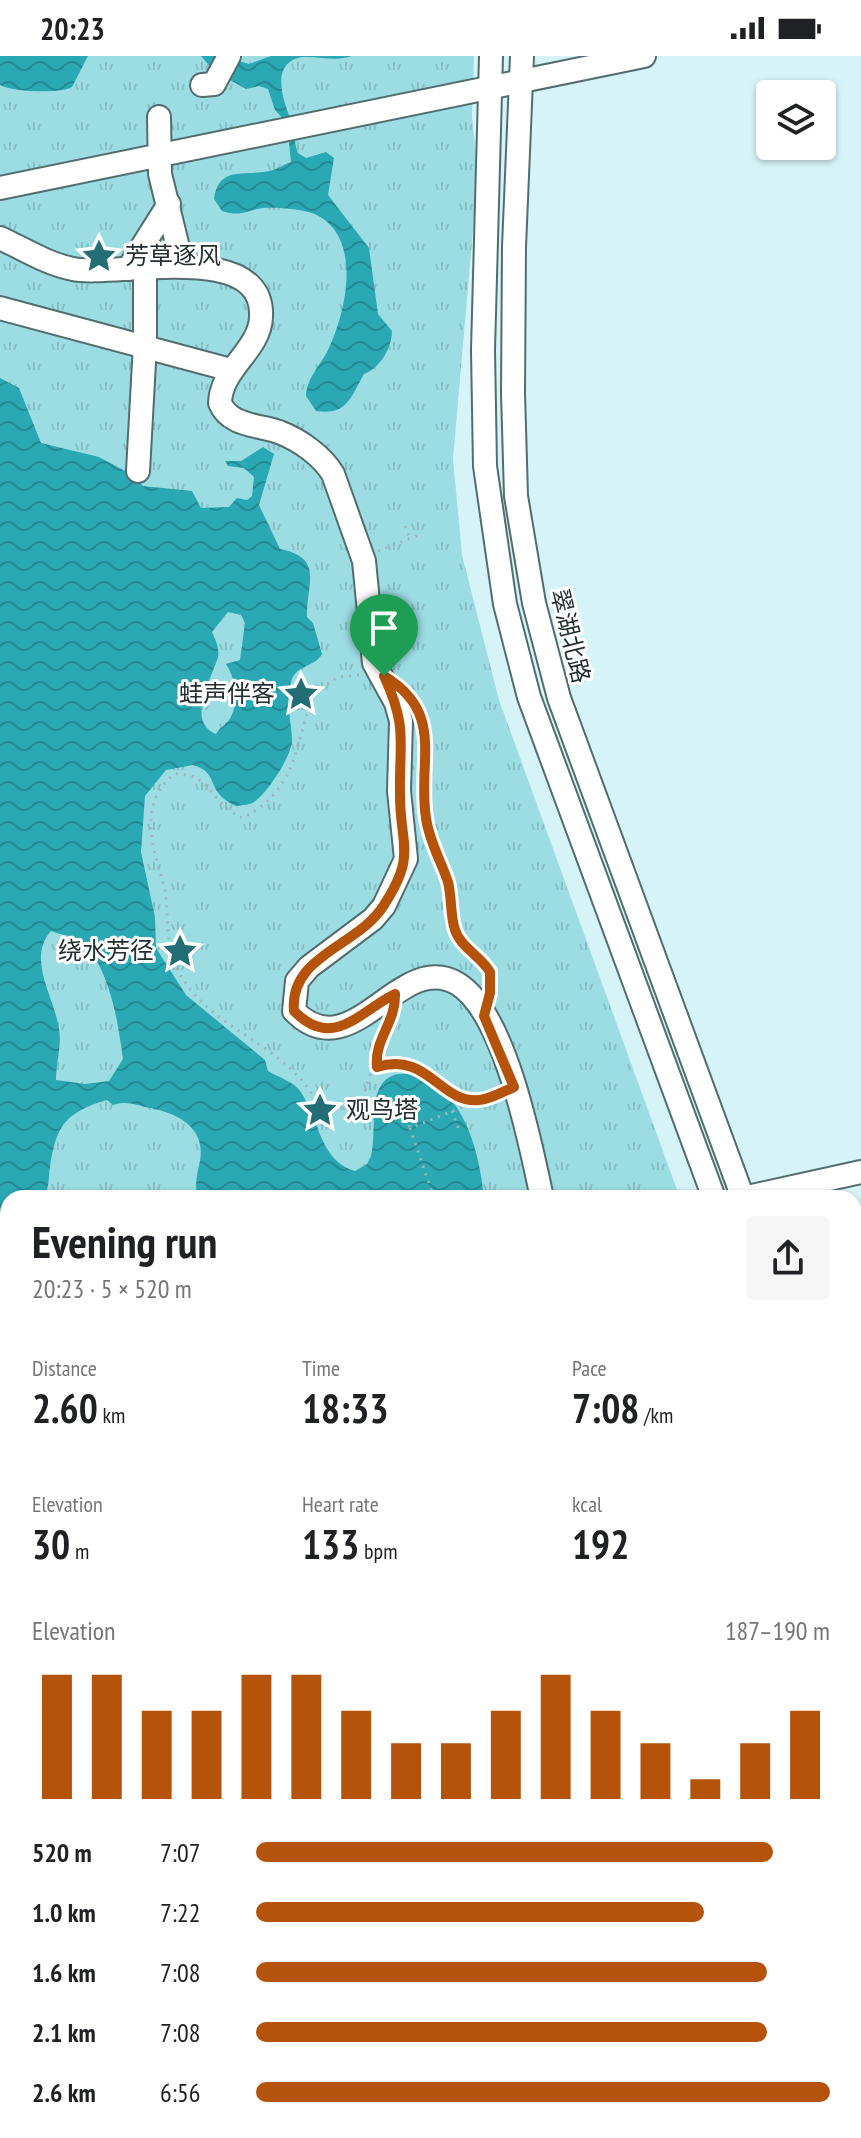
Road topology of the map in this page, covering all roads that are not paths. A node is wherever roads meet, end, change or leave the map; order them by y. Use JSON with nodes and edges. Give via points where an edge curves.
{"nodes":[{"id":1,"x":229,"y":56,"type":"edge"},
{"id":2,"x":491,"y":56,"type":"edge"},
{"id":3,"x":522,"y":56,"type":"edge"},
{"id":4,"x":644,"y":56,"type":"edge"},
{"id":5,"x":210,"y":82,"type":"dead end"},
{"id":6,"x":523,"y":82,"type":"junction"},
{"id":7,"x":490,"y":89,"type":"junction"},
{"id":8,"x":159,"y":117,"type":"dead end"},
{"id":9,"x":160,"y":156,"type":"junction"},
{"id":10,"x":0,"y":188,"type":"edge"},
{"id":11,"x":169,"y":204,"type":"junction"},
{"id":12,"x":0,"y":238,"type":"edge"},
{"id":13,"x":182,"y":264,"type":"junction"},
{"id":14,"x":136,"y":268,"type":"junction"},
{"id":15,"x":0,"y":308,"type":"edge"},
{"id":16,"x":145,"y":344,"type":"junction"},
{"id":17,"x":231,"y":370,"type":"junction"},
{"id":18,"x":138,"y":471,"type":"dead end"},
{"id":19,"x":861,"y":1172,"type":"edge"},
{"id":20,"x":540,"y":1190,"type":"edge"},
{"id":21,"x":711,"y":1190,"type":"edge"},
{"id":22,"x":740,"y":1190,"type":"edge"},
{"id":23,"x":779,"y":1190,"type":"edge"}],
"edges":[{"from":1,"to":5,"type":"street"},
{"from":2,"to":7,"type":"street"},
{"from":3,"to":6,"type":"street","name":"翠湖北路"},
{"from":4,"to":6,"type":"street"},
{"from":6,"to":7,"type":"street"},
{"from":6,"to":22,"type":"street","name":"翠湖北路","via":[[514,231],[513,393],[516,496],[534,603],[559,698]]},
{"from":7,"to":9,"type":"street"},
{"from":7,"to":21,"type":"street","via":[[485,466],[505,604],[529,697]]},
{"from":8,"to":9,"type":"street"},
{"from":9,"to":10,"type":"street"},
{"from":9,"to":11,"type":"street"},
{"from":11,"to":13,"type":"street"},
{"from":11,"to":14,"type":"street"},
{"from":12,"to":14,"type":"street","via":[[72,269]]},
{"from":13,"to":14,"type":"street"},
{"from":13,"to":17,"type":"street","via":[[224,273],[257,296],[259,331]]},
{"from":14,"to":16,"type":"street"},
{"from":15,"to":16,"type":"street"},
{"from":16,"to":17,"type":"street"},
{"from":16,"to":18,"type":"street"},
{"from":17,"to":20,"type":"street","via":[[220,393],[223,411],[230,418],[279,432],[325,462],[342,496],[362,557],[371,645],[401,721],[399,791],[406,859],[373,919],[297,981],[294,1011],[313,1026],[340,1026],[355,1022],[416,980],[460,985],[484,1016],[514,1087]]},
{"from":19,"to":23,"type":"street"}]}
